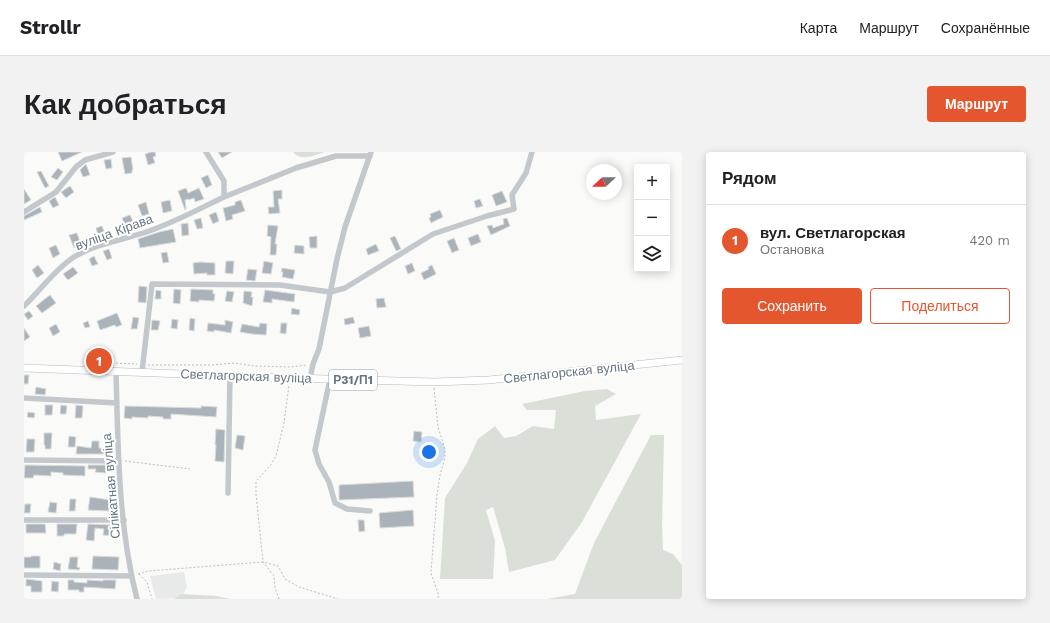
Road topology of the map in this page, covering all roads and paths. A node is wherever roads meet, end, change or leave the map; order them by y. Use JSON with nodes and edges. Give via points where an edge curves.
{"nodes":[{"id":1,"x":113,"y":152,"type":"edge"},
{"id":2,"x":206,"y":152,"type":"edge"},
{"id":3,"x":532,"y":152,"type":"edge"},
{"id":4,"x":370,"y":154,"type":"edge"},
{"id":5,"x":224,"y":197,"type":"junction"},
{"id":6,"x":24,"y":212,"type":"edge"},
{"id":7,"x":330,"y":292,"type":"junction"},
{"id":8,"x":24,"y":306,"type":"edge"},
{"id":9,"x":682,"y":360,"type":"edge"},
{"id":10,"x":108,"y":363,"type":"dead end"},
{"id":11,"x":313,"y":364,"type":"junction"},
{"id":12,"x":24,"y":368,"type":"edge"},
{"id":13,"x":142,"y":368,"type":"junction"},
{"id":14,"x":116,"y":371,"type":"junction"},
{"id":15,"x":230,"y":376,"type":"junction"},
{"id":16,"x":290,"y":378,"type":"junction"},
{"id":17,"x":310,"y":378,"type":"junction"},
{"id":18,"x":330,"y":379,"type":"junction"},
{"id":19,"x":434,"y":382,"type":"junction"},
{"id":20,"x":24,"y":398,"type":"edge"},
{"id":21,"x":117,"y":403,"type":"junction"},
{"id":22,"x":24,"y":460,"type":"edge"},
{"id":23,"x":119,"y":461,"type":"junction"},
{"id":24,"x":190,"y":469,"type":"dead end"},
{"id":25,"x":228,"y":493,"type":"dead end"},
{"id":26,"x":370,"y":511,"type":"dead end"},
{"id":27,"x":24,"y":520,"type":"edge"},
{"id":28,"x":124,"y":520,"type":"junction"},
{"id":29,"x":263,"y":562,"type":"junction"},
{"id":30,"x":24,"y":575,"type":"edge"},
{"id":31,"x":131,"y":576,"type":"junction"},
{"id":32,"x":137,"y":599,"type":"edge"},
{"id":33,"x":152,"y":599,"type":"edge"},
{"id":34,"x":279,"y":599,"type":"edge"},
{"id":35,"x":338,"y":599,"type":"edge"},
{"id":36,"x":437,"y":599,"type":"edge"}],
"edges":[{"from":1,"to":6,"type":"street","via":[[85,160],[56,192]]},
{"from":2,"to":5,"type":"street","via":[[224,181]]},
{"from":3,"to":7,"type":"street","via":[[526,173],[512,195],[514,209],[433,234],[345,288]]},
{"from":4,"to":5,"type":"street","name":"вуліца Кірава","via":[[336,156],[296,168]]},
{"from":4,"to":7,"type":"street","via":[[345,227]]},
{"from":5,"to":8,"type":"street","name":"вуліца Кірава","via":[[176,221],[92,248],[73,258]]},
{"from":7,"to":11,"type":"street","via":[[319,349]]},
{"from":7,"to":13,"type":"street","via":[[280,285],[152,284]]},
{"from":9,"to":19,"type":"main road","name":"Светлагорская вуліца","number":"Р31/П1","via":[[489,380]]},
{"from":10,"to":13,"type":"path"},
{"from":11,"to":13,"type":"path","via":[[290,367],[234,363]]},
{"from":11,"to":17,"type":"street"},
{"from":12,"to":14,"type":"main road","name":"Светлагорская вуліца","number":"Р31/П1"},
{"from":13,"to":14,"type":"main road","name":"Светлагорская вуліца","number":"Р31/П1"},
{"from":13,"to":15,"type":"main road","name":"Светлагорская вуліца","number":"Р31/П1"},
{"from":14,"to":21,"type":"street","name":"Сілікатная вуліца"},
{"from":15,"to":16,"type":"main road","name":"Светлагорская вуліца","number":"Р31/П1"},
{"from":15,"to":25,"type":"street"},
{"from":16,"to":17,"type":"main road","name":"Светлагорская вуліца","number":"Р31/П1"},
{"from":16,"to":29,"type":"path","via":[[284,423],[276,456],[256,481]]},
{"from":17,"to":18,"type":"main road","name":"Светлагорская вуліца","number":"Р31/П1"},
{"from":18,"to":19,"type":"main road","name":"Светлагорская вуліца","number":"Р31/П1"},
{"from":18,"to":26,"type":"street","via":[[315,450],[319,464],[329,482],[335,502],[347,509]]},
{"from":19,"to":36,"type":"path","via":[[438,427],[445,449],[437,495],[431,573],[439,596]]},
{"from":20,"to":21,"type":"street"},
{"from":21,"to":23,"type":"street","name":"Сілікатная вуліца"},
{"from":22,"to":23,"type":"street"},
{"from":23,"to":24,"type":"path"},
{"from":23,"to":28,"type":"street","name":"Сілікатная вуліца"},
{"from":27,"to":28,"type":"street"},
{"from":28,"to":31,"type":"street","name":"Сілікатная вуліца"},
{"from":29,"to":33,"type":"path","via":[[139,573],[147,582]]},
{"from":29,"to":34,"type":"path","via":[[274,576]]},
{"from":29,"to":35,"type":"path","via":[[278,566],[285,579],[299,587]]},
{"from":30,"to":31,"type":"street"},
{"from":31,"to":32,"type":"street","name":"Сілікатная вуліца"}]}
